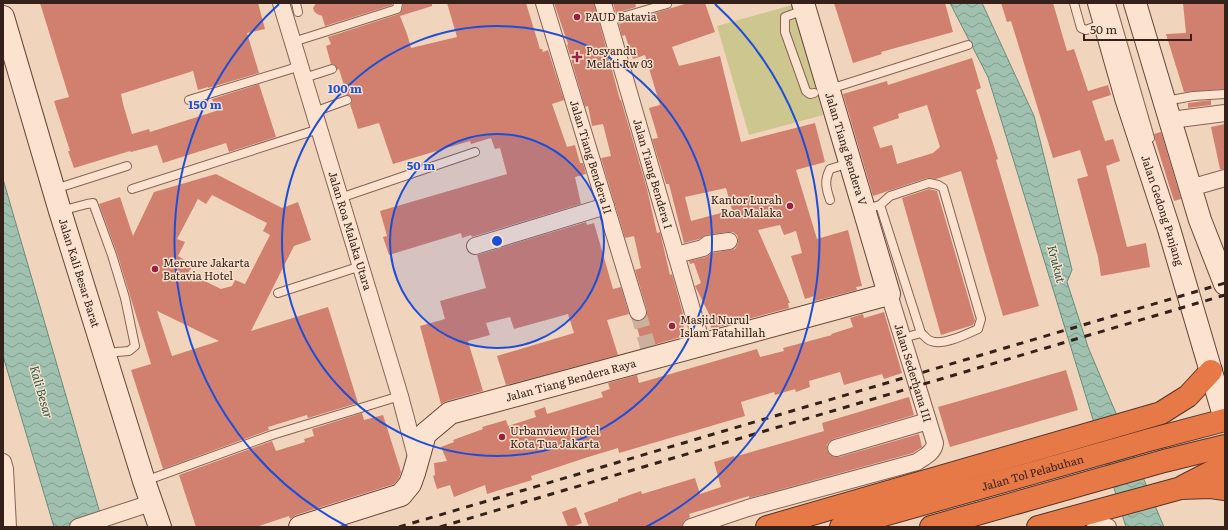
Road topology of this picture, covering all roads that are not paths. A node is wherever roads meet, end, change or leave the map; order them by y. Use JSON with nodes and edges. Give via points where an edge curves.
{"nodes":[{"id":1,"x":282,"y":3,"type":"edge"},
{"id":2,"x":296,"y":3,"type":"edge"},
{"id":3,"x":398,"y":3,"type":"edge"},
{"id":4,"x":544,"y":3,"type":"edge"},
{"id":5,"x":603,"y":3,"type":"edge"},
{"id":6,"x":1074,"y":3,"type":"edge"},
{"id":7,"x":1135,"y":3,"type":"edge"},
{"id":8,"x":667,"y":4,"type":"dead end"},
{"id":9,"x":804,"y":6,"type":"edge"},
{"id":10,"x":1105,"y":10,"type":"edge"},
{"id":11,"x":298,"y":12,"type":"dead end"},
{"id":12,"x":3,"y":17,"type":"edge"},
{"id":13,"x":608,"y":21,"type":"junction"},
{"id":14,"x":293,"y":42,"type":"junction"},
{"id":15,"x":968,"y":45,"type":"dead end"},
{"id":16,"x":332,"y":69,"type":"dead end"},
{"id":17,"x":302,"y":71,"type":"junction"},
{"id":18,"x":821,"y":91,"type":"junction"},
{"id":19,"x":1225,"y":94,"type":"edge"},
{"id":20,"x":189,"y":100,"type":"dead end"},
{"id":21,"x":347,"y":100,"type":"dead end"},
{"id":22,"x":1168,"y":111,"type":"junction"},
{"id":23,"x":314,"y":112,"type":"junction"},
{"id":24,"x":1225,"y":113,"type":"edge"},
{"id":25,"x":319,"y":129,"type":"junction"},
{"id":26,"x":1153,"y":148,"type":"dead end"},
{"id":27,"x":475,"y":152,"type":"dead end"},
{"id":28,"x":850,"y":163,"type":"junction"},
{"id":29,"x":127,"y":166,"type":"dead end"},
{"id":30,"x":1225,"y":178,"type":"edge"},
{"id":31,"x":1190,"y":188,"type":"junction"},
{"id":32,"x":53,"y":189,"type":"junction"},
{"id":33,"x":132,"y":189,"type":"dead end"},
{"id":34,"x":340,"y":198,"type":"junction"},
{"id":35,"x":830,"y":200,"type":"dead end"},
{"id":36,"x":606,"y":206,"type":"junction"},
{"id":37,"x":872,"y":207,"type":"junction"},
{"id":38,"x":60,"y":212,"type":"junction"},
{"id":39,"x":729,"y":241,"type":"dead end"},
{"id":40,"x":475,"y":246,"type":"dead end"},
{"id":41,"x":676,"y":254,"type":"junction"},
{"id":42,"x":1220,"y":259,"type":"edge"},
{"id":43,"x":361,"y":266,"type":"junction"},
{"id":44,"x":1225,"y":284,"type":"edge"},
{"id":45,"x":278,"y":293,"type":"dead end"},
{"id":46,"x":889,"y":294,"type":"junction"},
{"id":47,"x":638,"y":312,"type":"tunnel mouth"},
{"id":48,"x":921,"y":333,"type":"junction"},
{"id":49,"x":902,"y":338,"type":"junction"},
{"id":50,"x":702,"y":344,"type":"junction"},
{"id":51,"x":104,"y":353,"type":"junction"},
{"id":52,"x":1211,"y":371,"type":"junction"},
{"id":53,"x":400,"y":396,"type":"junction"},
{"id":54,"x":1224,"y":414,"type":"edge"},
{"id":55,"x":1157,"y":415,"type":"junction"},
{"id":56,"x":928,"y":421,"type":"junction"},
{"id":57,"x":1225,"y":446,"type":"edge"},
{"id":58,"x":836,"y":448,"type":"dead end"},
{"id":59,"x":417,"y":460,"type":"junction"},
{"id":60,"x":3,"y":462,"type":"edge"},
{"id":61,"x":1225,"y":465,"type":"edge"},
{"id":62,"x":144,"y":481,"type":"junction"},
{"id":63,"x":1177,"y":489,"type":"junction"},
{"id":64,"x":1225,"y":489,"type":"edge"},
{"id":65,"x":151,"y":504,"type":"junction"},
{"id":66,"x":309,"y":526,"type":"edge"},
{"id":67,"x":8,"y":527,"type":"edge"},
{"id":68,"x":78,"y":527,"type":"edge"},
{"id":69,"x":160,"y":527,"type":"edge"},
{"id":70,"x":691,"y":527,"type":"edge"},
{"id":71,"x":767,"y":527,"type":"edge"},
{"id":72,"x":841,"y":527,"type":"edge"},
{"id":73,"x":930,"y":527,"type":"edge"},
{"id":74,"x":1038,"y":527,"type":"edge"},
{"id":75,"x":1095,"y":527,"type":"edge"},
{"id":76,"x":1108,"y":527,"type":"edge"}],
"edges":[{"from":1,"to":14,"type":"street","name":"Jalan Roa Malaka Utara"},
{"from":2,"to":11,"type":"lane"},
{"from":3,"to":14,"type":"lane","via":[[397,9]]},
{"from":4,"to":36,"type":"street","name":"Jalan Tiang Bendera II"},
{"from":5,"to":13,"type":"street","name":"Jalan Tiang Bendera I"},
{"from":6,"to":10,"type":"lane","via":[[1083,30]]},
{"from":7,"to":22,"type":"street"},
{"from":8,"to":13,"type":"lane"},
{"from":9,"to":18,"type":"street","name":"Jalan Tiang Bendera V"},
{"from":10,"to":26,"type":"lane"},
{"from":10,"to":52,"type":"street","name":"Jalan Gedong Panjang","via":[[1126,98],[1171,221]]},
{"from":12,"to":32,"type":"street","name":"Jalan Kali Besar Barat"},
{"from":13,"to":41,"type":"street","name":"Jalan Tiang Bendera I"},
{"from":14,"to":17,"type":"street","name":"Jalan Roa Malaka Utara"},
{"from":15,"to":18,"type":"lane"},
{"from":16,"to":17,"type":"lane"},
{"from":17,"to":20,"type":"lane","via":[[291,69]]},
{"from":17,"to":23,"type":"street","name":"Jalan Roa Malaka Utara"},
{"from":18,"to":28,"type":"street","name":"Jalan Tiang Bendera V"},
{"from":19,"to":22,"type":"lane","via":[[1193,96]]},
{"from":21,"to":23,"type":"lane"},
{"from":22,"to":24,"type":"street"},
{"from":22,"to":31,"type":"street"},
{"from":23,"to":25,"type":"street","name":"Jalan Roa Malaka Utara"},
{"from":25,"to":33,"type":"lane"},
{"from":25,"to":34,"type":"street","name":"Jalan Roa Malaka Utara"},
{"from":27,"to":34,"type":"lane"},
{"from":28,"to":35,"type":"lane","via":[[830,169],[826,178]]},
{"from":28,"to":37,"type":"street","name":"Jalan Tiang Bendera V"},
{"from":29,"to":32,"type":"lane"},
{"from":30,"to":31,"type":"street"},
{"from":31,"to":42,"type":"street","via":[[1200,220]]},
{"from":32,"to":38,"type":"street","name":"Jalan Kali Besar Barat"},
{"from":34,"to":43,"type":"street","name":"Jalan Roa Malaka Utara"},
{"from":36,"to":40,"type":"street"},
{"from":36,"to":47,"type":"street","name":"Jalan Tiang Bendera II"},
{"from":37,"to":46,"type":"street","name":"Jalan Tiang Bendera V"},
{"from":37,"to":48,"type":"lane"},
{"from":37,"to":48,"type":"lane","via":[[890,196],[929,183],[943,188],[982,319],[978,329],[941,342],[931,341]]},
{"from":38,"to":51,"type":"street","name":"Jalan Kali Besar Barat"},
{"from":38,"to":51,"type":"lane","via":[[93,203],[112,255],[125,298],[135,346],[128,351]]},
{"from":39,"to":41,"type":"street","via":[[708,244],[703,248]]},
{"from":41,"to":50,"type":"street","name":"Jalan Tiang Bendera I"},
{"from":42,"to":44,"type":"street"},
{"from":43,"to":45,"type":"lane"},
{"from":43,"to":53,"type":"street","name":"Jalan Roa Malaka Utara"},
{"from":46,"to":49,"type":"street","name":"Jalan Sederhana III"},
{"from":46,"to":50,"type":"street","name":"Jalan Tiang Bendera Raya"},
{"from":48,"to":49,"type":"lane"},
{"from":49,"to":56,"type":"street","name":"Jalan Sederhana III"},
{"from":50,"to":59,"type":"street","name":"Jalan Tiang Bendera Raya","via":[[650,352],[450,413],[425,434]]},
{"from":51,"to":62,"type":"street","name":"Jalan Kali Besar Barat"},
{"from":52,"to":54,"type":"street","name":"Jalan Gedong Panjang"},
{"from":52,"to":55,"type":"highway","via":[[1188,396]]},
{"from":53,"to":59,"type":"street","name":"Jalan Roa Malaka Utara"},
{"from":53,"to":62,"type":"lane","via":[[272,435]]},
{"from":54,"to":55,"type":"highway"},
{"from":54,"to":72,"type":"highway","name":"Jalan Tol Pelabuhan","via":[[1149,440]]},
{"from":55,"to":71,"type":"highway"},
{"from":56,"to":58,"type":"street"},
{"from":56,"to":70,"type":"street","name":"Jalan Sederhana III","via":[[935,446],[932,452],[917,462],[748,508]]},
{"from":57,"to":73,"type":"highway"},
{"from":59,"to":66,"type":"street","name":"Jalan Tiang Bendera Raya","via":[[410,484],[401,496]]},
{"from":60,"to":67,"type":"street"},
{"from":61,"to":63,"type":"highway"},
{"from":62,"to":65,"type":"street","name":"Jalan Kali Besar Barat"},
{"from":63,"to":64,"type":"highway"},
{"from":63,"to":74,"type":"highway"},
{"from":65,"to":68,"type":"street"},
{"from":65,"to":69,"type":"street","name":"Jalan Kali Besar Barat"},
{"from":75,"to":76,"type":"street"}]}
